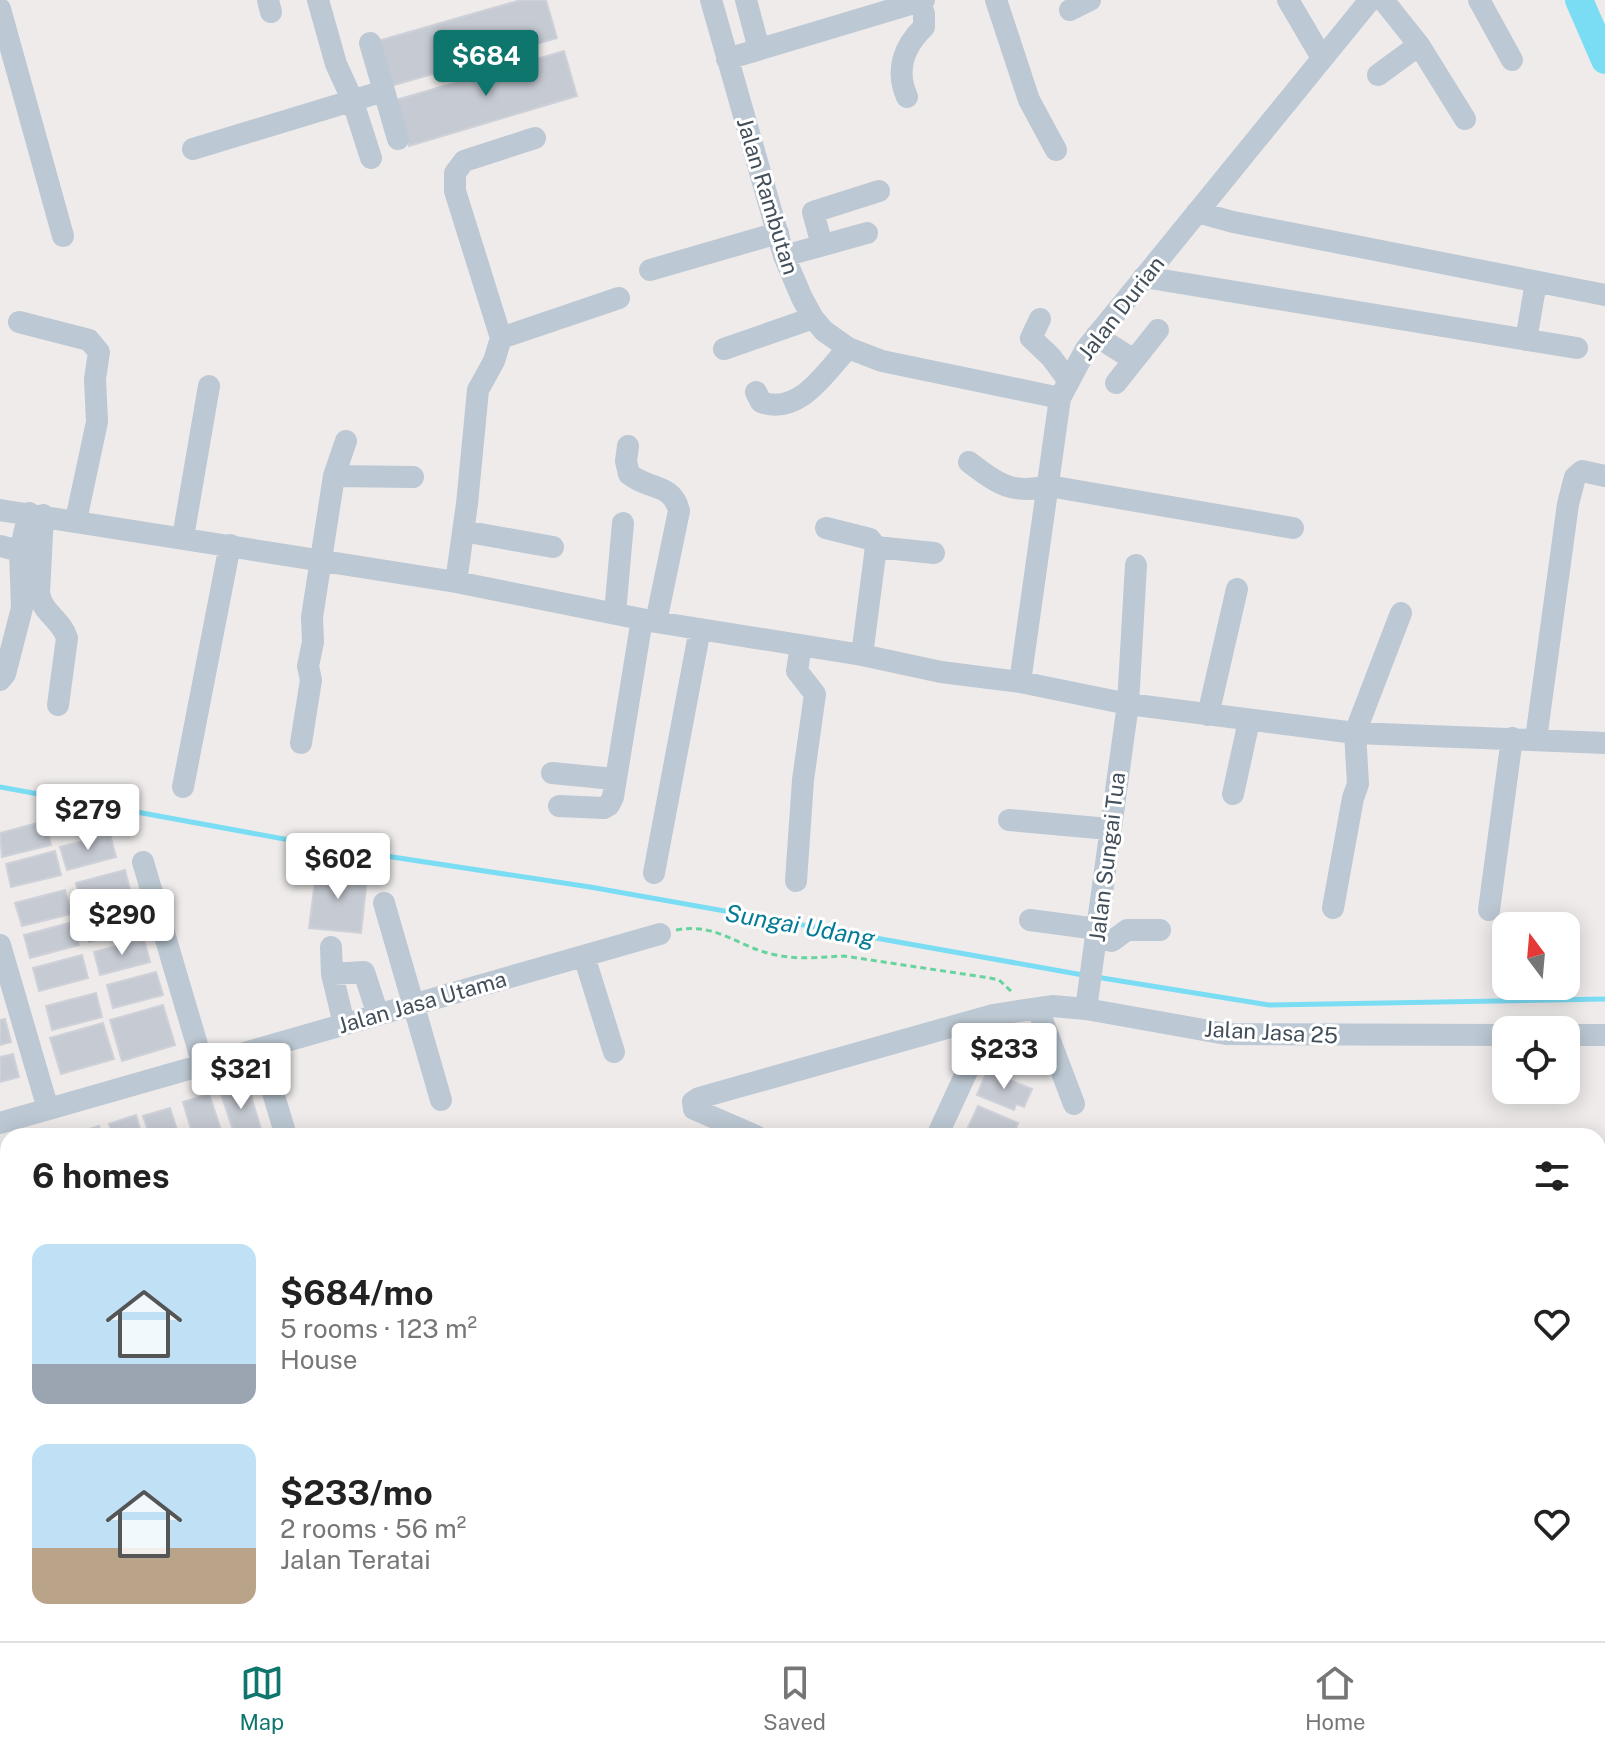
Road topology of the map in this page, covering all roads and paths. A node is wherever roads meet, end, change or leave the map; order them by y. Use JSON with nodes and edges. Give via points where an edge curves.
{"nodes":[{"id":1,"x":318,"y":0,"type":"edge"},
{"id":2,"x":711,"y":0,"type":"edge"},
{"id":3,"x":746,"y":0,"type":"edge"},
{"id":4,"x":996,"y":0,"type":"edge"},
{"id":5,"x":1288,"y":0,"type":"edge"},
{"id":6,"x":1370,"y":0,"type":"edge"},
{"id":7,"x":1383,"y":0,"type":"edge"},
{"id":8,"x":1479,"y":0,"type":"edge"},
{"id":9,"x":922,"y":1,"type":"edge"},
{"id":10,"x":0,"y":9,"type":"edge"},
{"id":11,"x":370,"y":43,"type":"dead end"},
{"id":12,"x":1419,"y":45,"type":"junction"},
{"id":13,"x":759,"y":49,"type":"junction"},
{"id":14,"x":1322,"y":58,"type":"junction"},
{"id":15,"x":727,"y":59,"type":"junction"},
{"id":16,"x":1512,"y":60,"type":"dead end"},
{"id":17,"x":1378,"y":75,"type":"dead end"},
{"id":18,"x":22,"y":87,"type":"junction"},
{"id":19,"x":384,"y":91,"type":"junction"},
{"id":20,"x":0,"y":94,"type":"edge"},
{"id":21,"x":907,"y":97,"type":"dead end"},
{"id":22,"x":352,"y":99,"type":"junction"},
{"id":23,"x":1465,"y":119,"type":"dead end"},
{"id":24,"x":535,"y":138,"type":"dead end"},
{"id":25,"x":398,"y":139,"type":"dead end"},
{"id":26,"x":193,"y":149,"type":"dead end"},
{"id":27,"x":1056,"y":150,"type":"dead end"},
{"id":28,"x":371,"y":158,"type":"dead end"},
{"id":29,"x":879,"y":191,"type":"dead end"},
{"id":30,"x":1197,"y":212,"type":"junction"},
{"id":31,"x":778,"y":233,"type":"junction"},
{"id":32,"x":867,"y":233,"type":"dead end"},
{"id":33,"x":63,"y":236,"type":"dead end"},
{"id":34,"x":822,"y":245,"type":"junction"},
{"id":35,"x":784,"y":256,"type":"junction"},
{"id":36,"x":650,"y":270,"type":"dead end"},
{"id":37,"x":1144,"y":277,"type":"junction"},
{"id":38,"x":1536,"y":282,"type":"junction"},
{"id":39,"x":1605,"y":295,"type":"edge"},
{"id":40,"x":619,"y":298,"type":"dead end"},
{"id":41,"x":813,"y":318,"type":"junction"},
{"id":42,"x":1040,"y":319,"type":"dead end"},
{"id":43,"x":19,"y":322,"type":"dead end"},
{"id":44,"x":1158,"y":330,"type":"dead end"},
{"id":45,"x":1096,"y":336,"type":"junction"},
{"id":46,"x":501,"y":338,"type":"junction"},
{"id":47,"x":1526,"y":340,"type":"junction"},
{"id":48,"x":848,"y":348,"type":"junction"},
{"id":49,"x":1577,"y":348,"type":"dead end"},
{"id":50,"x":724,"y":349,"type":"dead end"},
{"id":51,"x":1134,"y":360,"type":"junction"},
{"id":52,"x":1116,"y":383,"type":"dead end"},
{"id":53,"x":209,"y":386,"type":"dead end"},
{"id":54,"x":1064,"y":389,"type":"junction"},
{"id":55,"x":756,"y":392,"type":"dead end"},
{"id":56,"x":346,"y":441,"type":"dead end"},
{"id":57,"x":628,"y":446,"type":"dead end"},
{"id":58,"x":969,"y":462,"type":"dead end"},
{"id":59,"x":334,"y":476,"type":"junction"},
{"id":60,"x":1605,"y":476,"type":"edge"},
{"id":61,"x":413,"y":477,"type":"dead end"},
{"id":62,"x":1049,"y":486,"type":"junction"},
{"id":63,"x":0,"y":510,"type":"edge"},
{"id":64,"x":36,"y":514,"type":"junction"},
{"id":65,"x":76,"y":520,"type":"junction"},
{"id":66,"x":623,"y":523,"type":"dead end"},
{"id":67,"x":826,"y":528,"type":"dead end"},
{"id":68,"x":1293,"y":528,"type":"dead end"},
{"id":69,"x":463,"y":531,"type":"junction"},
{"id":70,"x":183,"y":537,"type":"junction"},
{"id":71,"x":230,"y":545,"type":"junction"},
{"id":72,"x":553,"y":547,"type":"dead end"},
{"id":73,"x":876,"y":547,"type":"junction"},
{"id":74,"x":10,"y":549,"type":"edge"},
{"id":75,"x":934,"y":553,"type":"dead end"},
{"id":76,"x":322,"y":560,"type":"junction"},
{"id":77,"x":1136,"y":565,"type":"dead end"},
{"id":78,"x":456,"y":582,"type":"junction"},
{"id":79,"x":1237,"y":589,"type":"dead end"},
{"id":80,"x":615,"y":613,"type":"junction"},
{"id":81,"x":1401,"y":613,"type":"dead end"},
{"id":82,"x":649,"y":620,"type":"junction"},
{"id":83,"x":700,"y":629,"type":"junction"},
{"id":84,"x":801,"y":646,"type":"junction"},
{"id":85,"x":862,"y":655,"type":"junction"},
{"id":86,"x":0,"y":680,"type":"edge"},
{"id":87,"x":1020,"y":682,"type":"junction"},
{"id":88,"x":1128,"y":704,"type":"junction"},
{"id":89,"x":58,"y":705,"type":"dead end"},
{"id":90,"x":1208,"y":715,"type":"junction"},
{"id":91,"x":1249,"y":721,"type":"junction"},
{"id":92,"x":1355,"y":733,"type":"junction"},
{"id":93,"x":1512,"y":738,"type":"junction"},
{"id":94,"x":1536,"y":739,"type":"junction"},
{"id":95,"x":301,"y":743,"type":"dead end"},
{"id":96,"x":1605,"y":743,"type":"edge"},
{"id":97,"x":552,"y":773,"type":"dead end"},
{"id":98,"x":614,"y":779,"type":"junction"},
{"id":99,"x":183,"y":787,"type":"dead end"},
{"id":100,"x":1233,"y":794,"type":"dead end"},
{"id":101,"x":559,"y":806,"type":"dead end"},
{"id":102,"x":1009,"y":820,"type":"dead end"},
{"id":103,"x":1109,"y":829,"type":"junction"},
{"id":104,"x":143,"y":862,"type":"dead end"},
{"id":105,"x":654,"y":873,"type":"dead end"},
{"id":106,"x":796,"y":881,"type":"dead end"},
{"id":107,"x":384,"y":903,"type":"dead end"},
{"id":108,"x":1333,"y":908,"type":"dead end"},
{"id":109,"x":1489,"y":910,"type":"dead end"},
{"id":110,"x":1030,"y":920,"type":"dead end"},
{"id":111,"x":1160,"y":930,"type":"dead end"},
{"id":112,"x":660,"y":934,"type":"joint"},
{"id":113,"x":1096,"y":939,"type":"junction"},
{"id":114,"x":0,"y":945,"type":"edge"},
{"id":115,"x":331,"y":947,"type":"dead end"},
{"id":116,"x":584,"y":956,"type":"junction"},
{"id":117,"x":332,"y":974,"type":"junction"},
{"id":118,"x":1087,"y":1000,"type":"junction"},
{"id":119,"x":412,"y":1005,"type":"junction"},
{"id":120,"x":1038,"y":1009,"type":"junction"},
{"id":121,"x":378,"y":1015,"type":"junction"},
{"id":122,"x":993,"y":1015,"type":"junction"},
{"id":123,"x":344,"y":1024,"type":"junction"},
{"id":124,"x":1492,"y":1035,"type":"edge"},
{"id":125,"x":1580,"y":1035,"type":"edge"},
{"id":126,"x":1605,"y":1035,"type":"edge"},
{"id":127,"x":260,"y":1049,"type":"junction"},
{"id":128,"x":614,"y":1052,"type":"dead end"},
{"id":129,"x":203,"y":1065,"type":"junction"},
{"id":130,"x":441,"y":1100,"type":"dead end"},
{"id":131,"x":1074,"y":1104,"type":"dead end"},
{"id":132,"x":48,"y":1109,"type":"junction"},
{"id":133,"x":0,"y":1123,"type":"edge"},
{"id":134,"x":284,"y":1128,"type":"edge"},
{"id":135,"x":738,"y":1128,"type":"edge"},
{"id":136,"x":941,"y":1128,"type":"edge"}],
"edges":[{"from":1,"to":22,"type":"street"},
{"from":2,"to":15,"type":"street","name":"Jalan Rambutan"},
{"from":3,"to":13,"type":"street"},
{"from":4,"to":27,"type":"street","via":[[1029,100]]},
{"from":5,"to":14,"type":"street"},
{"from":6,"to":14,"type":"street","name":"Jalan Durian"},
{"from":7,"to":12,"type":"street"},
{"from":8,"to":16,"type":"street"},
{"from":9,"to":13,"type":"street"},
{"from":9,"to":21,"type":"street","via":[[924,27],[906,49],[901,68]]},
{"from":10,"to":18,"type":"street"},
{"from":11,"to":19,"type":"street"},
{"from":12,"to":17,"type":"street"},
{"from":12,"to":23,"type":"street"},
{"from":13,"to":15,"type":"street"},
{"from":14,"to":30,"type":"street","name":"Jalan Durian"},
{"from":15,"to":31,"type":"street","name":"Jalan Rambutan"},
{"from":18,"to":20,"type":"street"},
{"from":18,"to":33,"type":"street"},
{"from":19,"to":22,"type":"street"},
{"from":19,"to":25,"type":"street"},
{"from":22,"to":26,"type":"street"},
{"from":22,"to":28,"type":"street"},
{"from":24,"to":46,"type":"street","via":[[464,161],[455,173],[455,191]]},
{"from":29,"to":34,"type":"street","via":[[813,212]]},
{"from":30,"to":37,"type":"street","name":"Jalan Durian"},
{"from":30,"to":38,"type":"street"},
{"from":31,"to":35,"type":"street","name":"Jalan Rambutan"},
{"from":31,"to":36,"type":"street"},
{"from":32,"to":34,"type":"street"},
{"from":34,"to":35,"type":"street"},
{"from":35,"to":41,"type":"street","name":"Jalan Rambutan"},
{"from":37,"to":45,"type":"street","name":"Jalan Durian"},
{"from":37,"to":47,"type":"street"},
{"from":38,"to":39,"type":"street"},
{"from":38,"to":47,"type":"street"},
{"from":40,"to":46,"type":"street"},
{"from":41,"to":48,"type":"street","name":"Jalan Rambutan"},
{"from":41,"to":50,"type":"street"},
{"from":42,"to":54,"type":"street","via":[[1031,338],[1051,357]]},
{"from":43,"to":65,"type":"street","via":[[89,340],[99,352],[97,422]]},
{"from":44,"to":51,"type":"street"},
{"from":45,"to":51,"type":"street"},
{"from":45,"to":54,"type":"street","name":"Jalan Durian"},
{"from":46,"to":69,"type":"street","via":[[478,390]]},
{"from":47,"to":49,"type":"street"},
{"from":48,"to":54,"type":"street","name":"Jalan Rambutan","via":[[882,361]]},
{"from":48,"to":55,"type":"street","via":[[789,405],[761,402]]},
{"from":51,"to":52,"type":"street"},
{"from":53,"to":70,"type":"street"},
{"from":54,"to":62,"type":"street","name":"Jalan Durian"},
{"from":56,"to":59,"type":"street"},
{"from":57,"to":82,"type":"street","via":[[629,474],[671,493],[679,511]]},
{"from":58,"to":62,"type":"street","via":[[997,483],[1025,491]]},
{"from":59,"to":61,"type":"street"},
{"from":59,"to":76,"type":"street"},
{"from":60,"to":94,"type":"street","via":[[1582,471],[1575,477]]},
{"from":62,"to":68,"type":"street"},
{"from":62,"to":87,"type":"street","name":"Jalan Durian"},
{"from":63,"to":64,"type":"street"},
{"from":64,"to":65,"type":"street"},
{"from":64,"to":74,"type":"street"},
{"from":64,"to":89,"type":"street","via":[[41,604],[67,638]]},
{"from":65,"to":70,"type":"street"},
{"from":66,"to":80,"type":"street"},
{"from":67,"to":73,"type":"street","via":[[870,539]]},
{"from":69,"to":72,"type":"street"},
{"from":69,"to":78,"type":"street"},
{"from":70,"to":71,"type":"street"},
{"from":71,"to":76,"type":"street"},
{"from":71,"to":99,"type":"street"},
{"from":73,"to":75,"type":"street"},
{"from":73,"to":85,"type":"street"},
{"from":74,"to":86,"type":"street","via":[[22,608]]},
{"from":76,"to":78,"type":"street"},
{"from":76,"to":95,"type":"street"},
{"from":77,"to":88,"type":"street","name":"Jalan Sungai Tua"},
{"from":78,"to":80,"type":"street"},
{"from":79,"to":90,"type":"street"},
{"from":80,"to":82,"type":"street"},
{"from":81,"to":92,"type":"street"},
{"from":82,"to":83,"type":"street"},
{"from":82,"to":98,"type":"street"},
{"from":83,"to":84,"type":"street"},
{"from":83,"to":105,"type":"street"},
{"from":84,"to":85,"type":"street"},
{"from":84,"to":106,"type":"street","via":[[797,671],[815,694]]},
{"from":85,"to":87,"type":"street"},
{"from":87,"to":88,"type":"street"},
{"from":88,"to":90,"type":"street"},
{"from":88,"to":103,"type":"street","name":"Jalan Sungai Tua"},
{"from":90,"to":91,"type":"street"},
{"from":91,"to":92,"type":"street"},
{"from":91,"to":100,"type":"street"},
{"from":92,"to":93,"type":"street"},
{"from":92,"to":108,"type":"street","via":[[1358,784]]},
{"from":93,"to":94,"type":"street"},
{"from":93,"to":109,"type":"street"},
{"from":94,"to":96,"type":"street"},
{"from":97,"to":98,"type":"street"},
{"from":98,"to":101,"type":"street","via":[[613,797],[604,808]]},
{"from":102,"to":103,"type":"street"},
{"from":103,"to":113,"type":"street","name":"Jalan Sungai Tua"},
{"from":104,"to":129,"type":"street"},
{"from":107,"to":119,"type":"street"},
{"from":110,"to":113,"type":"street"},
{"from":111,"to":113,"type":"street","via":[[1127,930],[1112,941]]},
{"from":112,"to":116,"type":"street","name":"Jalan Jasa Utama"},
{"from":112,"to":120,"type":"path","via":[[701,928],[778,956],[844,956],[971,974],[999,980]]},
{"from":113,"to":118,"type":"street","name":"Jalan Sungai Tua"},
{"from":114,"to":132,"type":"street"},
{"from":115,"to":117,"type":"street"},
{"from":116,"to":119,"type":"street","name":"Jalan Jasa Utama"},
{"from":116,"to":128,"type":"street"},
{"from":117,"to":121,"type":"street","via":[[367,974]]},
{"from":117,"to":123,"type":"street"},
{"from":118,"to":120,"type":"street","name":"Jalan Jasa 25"},
{"from":118,"to":124,"type":"street","name":"Jalan Jasa 25","via":[[1226,1034]]},
{"from":119,"to":121,"type":"street","name":"Jalan Jasa Utama"},
{"from":119,"to":130,"type":"street"},
{"from":120,"to":122,"type":"street","name":"Jalan Jasa 25"},
{"from":120,"to":131,"type":"street"},
{"from":121,"to":123,"type":"street","name":"Jalan Jasa Utama"},
{"from":122,"to":135,"type":"street","name":"Jalan Jasa 25","via":[[693,1102],[694,1109]]},
{"from":122,"to":136,"type":"street"},
{"from":123,"to":127,"type":"street","name":"Jalan Jasa Utama"},
{"from":125,"to":126,"type":"street"},
{"from":127,"to":129,"type":"street","name":"Jalan Jasa Utama"},
{"from":127,"to":134,"type":"street"},
{"from":129,"to":132,"type":"street","name":"Jalan Jasa Utama"},
{"from":132,"to":133,"type":"street","name":"Jalan Jasa Utama"}]}
